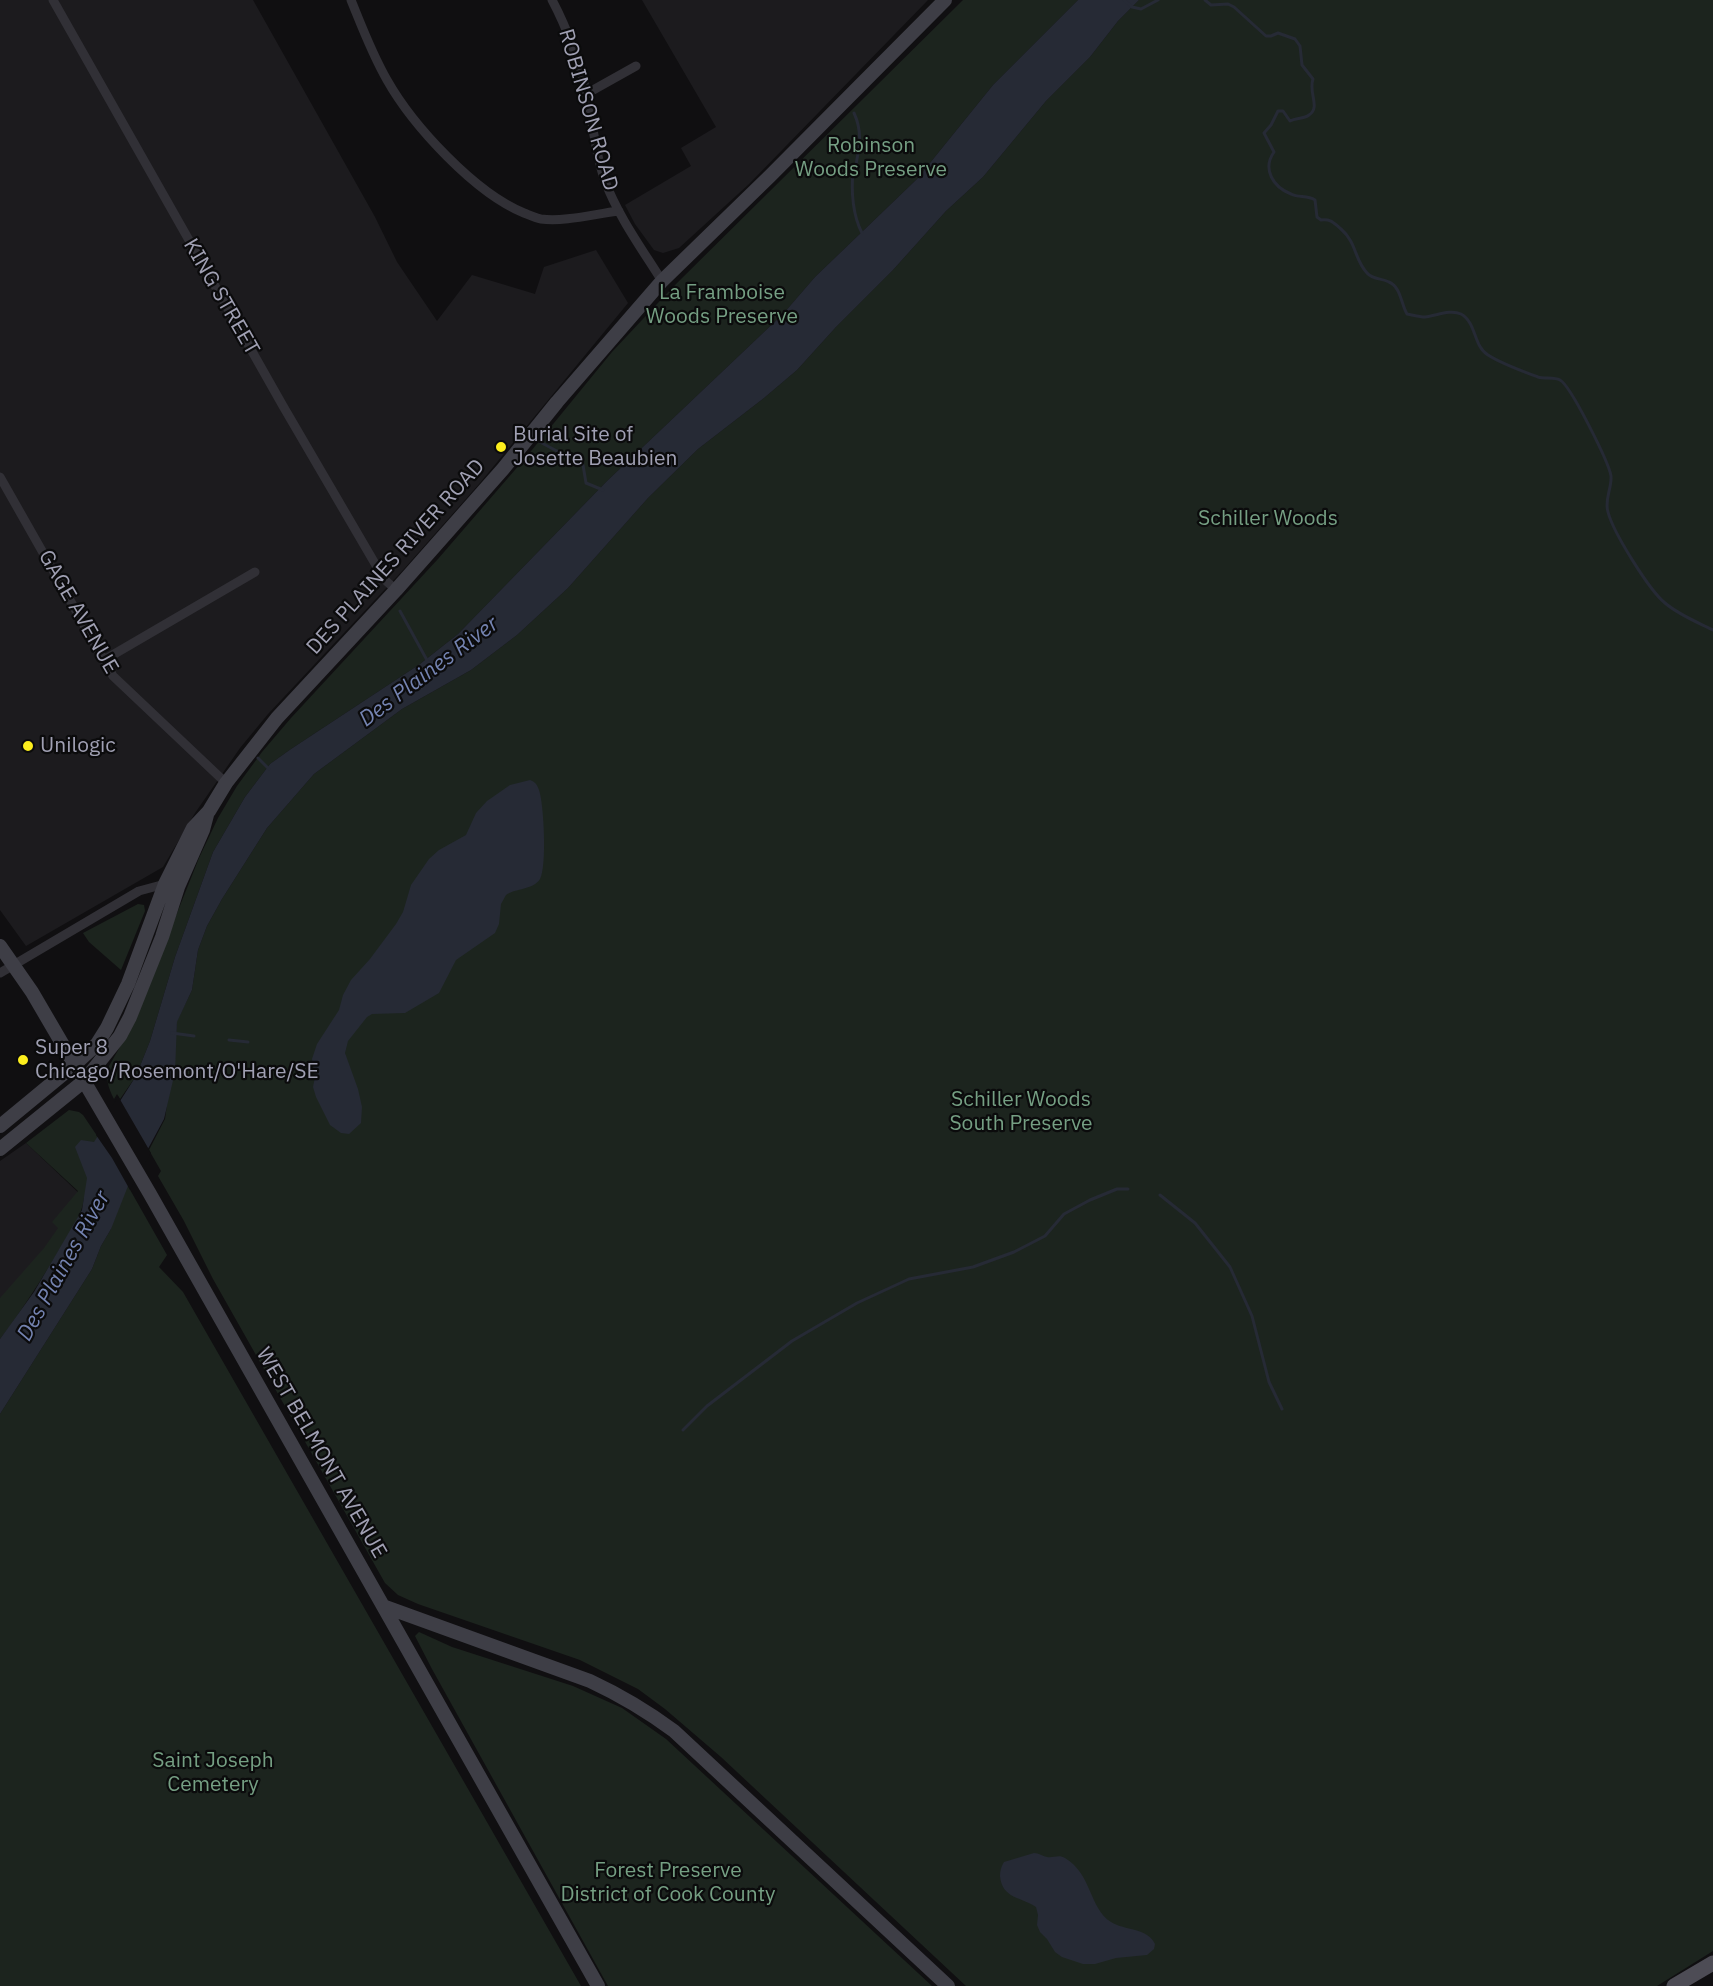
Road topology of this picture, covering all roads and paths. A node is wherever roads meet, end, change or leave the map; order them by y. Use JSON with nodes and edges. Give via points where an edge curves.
{"nodes":[{"id":1,"x":53,"y":0,"type":"edge"},
{"id":2,"x":351,"y":0,"type":"edge"},
{"id":3,"x":552,"y":0,"type":"edge"},
{"id":4,"x":945,"y":0,"type":"edge"},
{"id":5,"x":636,"y":66,"type":"dead end"},
{"id":6,"x":586,"y":94,"type":"junction"},
{"id":7,"x":619,"y":211,"type":"junction"},
{"id":8,"x":662,"y":281,"type":"junction"},
{"id":9,"x":1,"y":482,"type":"edge"},
{"id":10,"x":255,"y":572,"type":"dead end"},
{"id":11,"x":396,"y":590,"type":"junction"},
{"id":12,"x":104,"y":660,"type":"junction"},
{"id":13,"x":226,"y":783,"type":"junction"},
{"id":14,"x":209,"y":811,"type":"junction"},
{"id":15,"x":165,"y":884,"type":"junction"},
{"id":16,"x":0,"y":946,"type":"edge"},
{"id":17,"x":14,"y":966,"type":"junction"},
{"id":18,"x":0,"y":974,"type":"edge"},
{"id":19,"x":75,"y":1065,"type":"junction"},
{"id":20,"x":84,"y":1082,"type":"junction"},
{"id":21,"x":0,"y":1126,"type":"edge"},
{"id":22,"x":0,"y":1149,"type":"edge"},
{"id":23,"x":383,"y":1606,"type":"junction"},
{"id":24,"x":1713,"y":1963,"type":"edge"},
{"id":25,"x":598,"y":1986,"type":"edge"},
{"id":26,"x":948,"y":1986,"type":"edge"},
{"id":27,"x":1674,"y":1986,"type":"edge"}],
"edges":[{"from":1,"to":11,"type":"street","name":"KING STREET","via":[[294,426],[384,579]]},
{"from":2,"to":7,"type":"street","via":[[378,64],[403,104],[454,164],[490,195],[540,219]]},
{"from":3,"to":6,"type":"street","name":"ROBINSON ROAD","via":[[574,52]]},
{"from":4,"to":8,"type":"main road","name":"DES PLAINES RIVER ROAD"},
{"from":5,"to":6,"type":"street"},
{"from":6,"to":7,"type":"street","name":"ROBINSON ROAD","via":[[604,180]]},
{"from":7,"to":8,"type":"street","name":"ROBINSON ROAD"},
{"from":8,"to":11,"type":"main road","name":"DES PLAINES RIVER ROAD"},
{"from":9,"to":12,"type":"street","name":"GAGE AVENUE"},
{"from":10,"to":12,"type":"street"},
{"from":11,"to":13,"type":"main road","name":"DES PLAINES RIVER ROAD","via":[[277,718]]},
{"from":12,"to":13,"type":"street","name":"GAGE AVENUE","via":[[120,684]]},
{"from":13,"to":14,"type":"main road","name":"DES PLAINES RIVER ROAD"},
{"from":14,"to":15,"type":"main road","name":"DES PLAINES RIVER ROAD","via":[[193,828]]},
{"from":14,"to":20,"type":"main road","name":"DES PLAINES RIVER ROAD","via":[[130,1017]]},
{"from":15,"to":17,"type":"street","via":[[139,891]]},
{"from":15,"to":19,"type":"main road","name":"DES PLAINES RIVER ROAD","via":[[117,1011],[97,1044]]},
{"from":16,"to":17,"type":"main road","name":"WEST BELMONT AVENUE"},
{"from":17,"to":18,"type":"street"},
{"from":17,"to":19,"type":"main road","name":"WEST BELMONT AVENUE"},
{"from":19,"to":20,"type":"main road","name":"WEST BELMONT AVENUE"},
{"from":19,"to":21,"type":"main road","name":"DES PLAINES RIVER ROAD"},
{"from":20,"to":22,"type":"main road","name":"DES PLAINES RIVER ROAD"},
{"from":20,"to":23,"type":"main road","name":"WEST BELMONT AVENUE"},
{"from":23,"to":25,"type":"main road","name":"WEST BELMONT AVENUE"},
{"from":23,"to":26,"type":"main road","via":[[590,1681],[674,1731]]},
{"from":24,"to":27,"type":"main road"}]}
